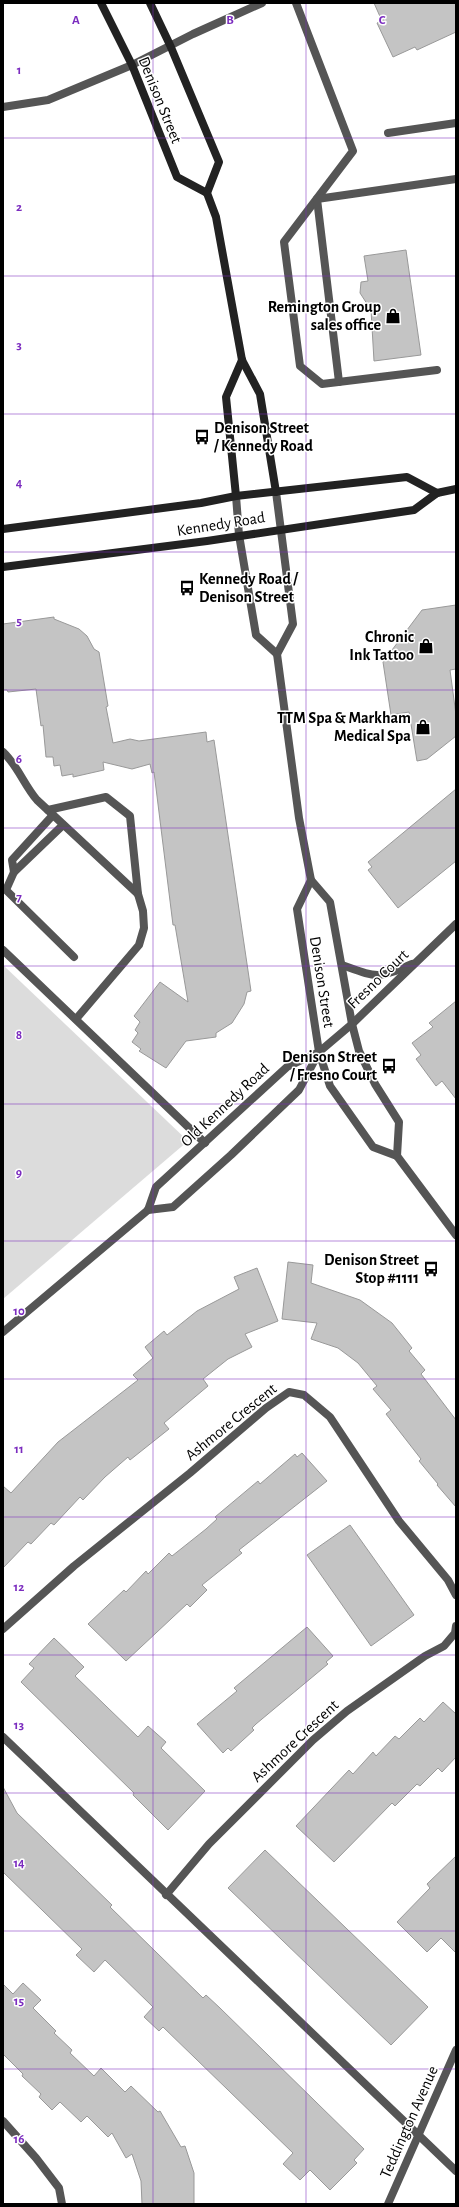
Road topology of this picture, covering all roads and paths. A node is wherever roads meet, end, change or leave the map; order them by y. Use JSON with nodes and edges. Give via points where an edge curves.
{"nodes":[{"id":1,"x":101,"y":3,"type":"edge"},
{"id":2,"x":150,"y":3,"type":"edge"},
{"id":3,"x":262,"y":3,"type":"edge"},
{"id":4,"x":296,"y":3,"type":"edge"},
{"id":5,"x":170,"y":45,"type":"junction"},
{"id":6,"x":132,"y":66,"type":"junction"},
{"id":7,"x":3,"y":107,"type":"edge"},
{"id":8,"x":456,"y":123,"type":"edge"},
{"id":9,"x":388,"y":133,"type":"dead end"},
{"id":10,"x":456,"y":179,"type":"edge"},
{"id":11,"x":207,"y":193,"type":"junction"},
{"id":12,"x":317,"y":199,"type":"junction"},
{"id":13,"x":242,"y":360,"type":"junction"},
{"id":14,"x":437,"y":370,"type":"dead end"},
{"id":15,"x":339,"y":382,"type":"junction"},
{"id":16,"x":456,"y":489,"type":"edge"},
{"id":17,"x":276,"y":492,"type":"junction"},
{"id":18,"x":436,"y":493,"type":"junction"},
{"id":19,"x":236,"y":496,"type":"junction"},
{"id":20,"x":3,"y":528,"type":"edge"},
{"id":21,"x":280,"y":529,"type":"junction"},
{"id":22,"x":239,"y":535,"type":"junction"},
{"id":23,"x":3,"y":567,"type":"edge"},
{"id":24,"x":277,"y":654,"type":"junction"},
{"id":25,"x":3,"y":752,"type":"edge"},
{"id":26,"x":51,"y":813,"type":"junction"},
{"id":27,"x":63,"y":825,"type":"junction"},
{"id":28,"x":14,"y":872,"type":"junction"},
{"id":29,"x":312,"y":880,"type":"junction"},
{"id":30,"x":138,"y":894,"type":"junction"},
{"id":31,"x":456,"y":924,"type":"edge"},
{"id":32,"x":3,"y":950,"type":"edge"},
{"id":33,"x":74,"y":957,"type":"dead end"},
{"id":34,"x":412,"y":964,"type":"junction"},
{"id":35,"x":342,"y":965,"type":"junction"},
{"id":36,"x":76,"y":1019,"type":"junction"},
{"id":37,"x":352,"y":1024,"type":"junction"},
{"id":38,"x":319,"y":1052,"type":"junction"},
{"id":39,"x":205,"y":1143,"type":"junction"},
{"id":40,"x":397,"y":1156,"type":"junction"},
{"id":41,"x":148,"y":1210,"type":"junction"},
{"id":42,"x":456,"y":1236,"type":"edge"},
{"id":43,"x":3,"y":1332,"type":"edge"},
{"id":44,"x":456,"y":1595,"type":"edge"},
{"id":45,"x":456,"y":1626,"type":"edge"},
{"id":46,"x":3,"y":1629,"type":"edge"},
{"id":47,"x":3,"y":1737,"type":"edge"},
{"id":48,"x":166,"y":1895,"type":"junction"},
{"id":49,"x":456,"y":2050,"type":"edge"},
{"id":50,"x":3,"y":2121,"type":"edge"},
{"id":51,"x":418,"y":2135,"type":"junction"},
{"id":52,"x":456,"y":2171,"type":"edge"},
{"id":53,"x":62,"y":2204,"type":"edge"},
{"id":54,"x":388,"y":2204,"type":"edge"}],
"edges":[{"from":1,"to":6,"type":"main road","name":"Denison Street"},
{"from":2,"to":5,"type":"main road","name":"Denison Street"},
{"from":3,"to":5,"type":"street"},
{"from":4,"to":12,"type":"street","via":[[353,151]]},
{"from":5,"to":6,"type":"street"},
{"from":5,"to":11,"type":"main road","name":"Denison Street","via":[[219,162]]},
{"from":6,"to":7,"type":"street","via":[[48,100]]},
{"from":6,"to":11,"type":"main road","name":"Denison Street","via":[[177,177]]},
{"from":8,"to":9,"type":"street"},
{"from":10,"to":12,"type":"street"},
{"from":11,"to":13,"type":"main road","via":[[216,217]]},
{"from":12,"to":15,"type":"street"},
{"from":12,"to":15,"type":"street","via":[[284,242],[300,366],[322,384]]},
{"from":13,"to":17,"type":"main road","via":[[260,394]]},
{"from":13,"to":19,"type":"main road","via":[[226,397]]},
{"from":14,"to":15,"type":"street"},
{"from":16,"to":18,"type":"main road","name":"Kennedy Road"},
{"from":17,"to":18,"type":"main road","name":"Kennedy Road","via":[[407,477]]},
{"from":17,"to":19,"type":"main road","name":"Kennedy Road"},
{"from":17,"to":21,"type":"street"},
{"from":18,"to":21,"type":"main road","name":"Kennedy Road","via":[[414,510]]},
{"from":19,"to":20,"type":"main road","name":"Kennedy Road","via":[[201,503]]},
{"from":19,"to":22,"type":"street"},
{"from":21,"to":22,"type":"main road","name":"Kennedy Road"},
{"from":21,"to":24,"type":"street","via":[[293,624]]},
{"from":22,"to":23,"type":"main road","name":"Kennedy Road"},
{"from":22,"to":24,"type":"street","via":[[256,635]]},
{"from":24,"to":29,"type":"street","name":"Denison Street","via":[[299,818]]},
{"from":25,"to":26,"type":"street","via":[[13,762],[27,788]]},
{"from":26,"to":27,"type":"street"},
{"from":26,"to":28,"type":"street","via":[[12,860]]},
{"from":26,"to":30,"type":"street","via":[[106,797],[130,816]]},
{"from":27,"to":28,"type":"street"},
{"from":27,"to":30,"type":"street"},
{"from":28,"to":33,"type":"street","via":[[6,890]]},
{"from":29,"to":35,"type":"street","name":"Denison Street","via":[[330,902]]},
{"from":29,"to":38,"type":"street","name":"Denison Street","via":[[297,909]]},
{"from":30,"to":36,"type":"street","via":[[143,910],[144,928],[139,945]]},
{"from":31,"to":34,"type":"street","name":"Fresno Court"},
{"from":32,"to":36,"type":"street"},
{"from":34,"to":35,"type":"street","via":[[384,976],[370,975]]},
{"from":34,"to":37,"type":"street","name":"Fresno Court"},
{"from":35,"to":37,"type":"street","name":"Denison Street"},
{"from":36,"to":39,"type":"street"},
{"from":37,"to":38,"type":"street","name":"Fresno Court"},
{"from":37,"to":40,"type":"street","name":"Denison Street","via":[[366,1067],[399,1122]]},
{"from":38,"to":39,"type":"street","name":"Old Kennedy Road","via":[[286,1067]]},
{"from":38,"to":40,"type":"street","name":"Denison Street","via":[[330,1086],[373,1147]]},
{"from":38,"to":41,"type":"street","via":[[299,1090],[230,1155],[173,1207]]},
{"from":39,"to":41,"type":"street","name":"Old Kennedy Road","via":[[156,1187]]},
{"from":40,"to":42,"type":"street"},
{"from":41,"to":43,"type":"street"},
{"from":44,"to":46,"type":"street","name":"Ashmore Crescent","via":[[448,1580],[399,1521],[330,1417],[304,1395],[289,1392],[266,1408],[74,1566]]},
{"from":45,"to":48,"type":"street","name":"Ashmore Crescent","via":[[455,1633],[444,1646],[425,1656],[354,1706],[313,1740],[209,1844]]},
{"from":47,"to":48,"type":"street"},
{"from":48,"to":51,"type":"street"},
{"from":49,"to":51,"type":"street","name":"Teddington Avenue"},
{"from":50,"to":53,"type":"street","via":[[59,2188]]},
{"from":51,"to":52,"type":"street"},
{"from":51,"to":54,"type":"street","name":"Teddington Avenue"}]}
